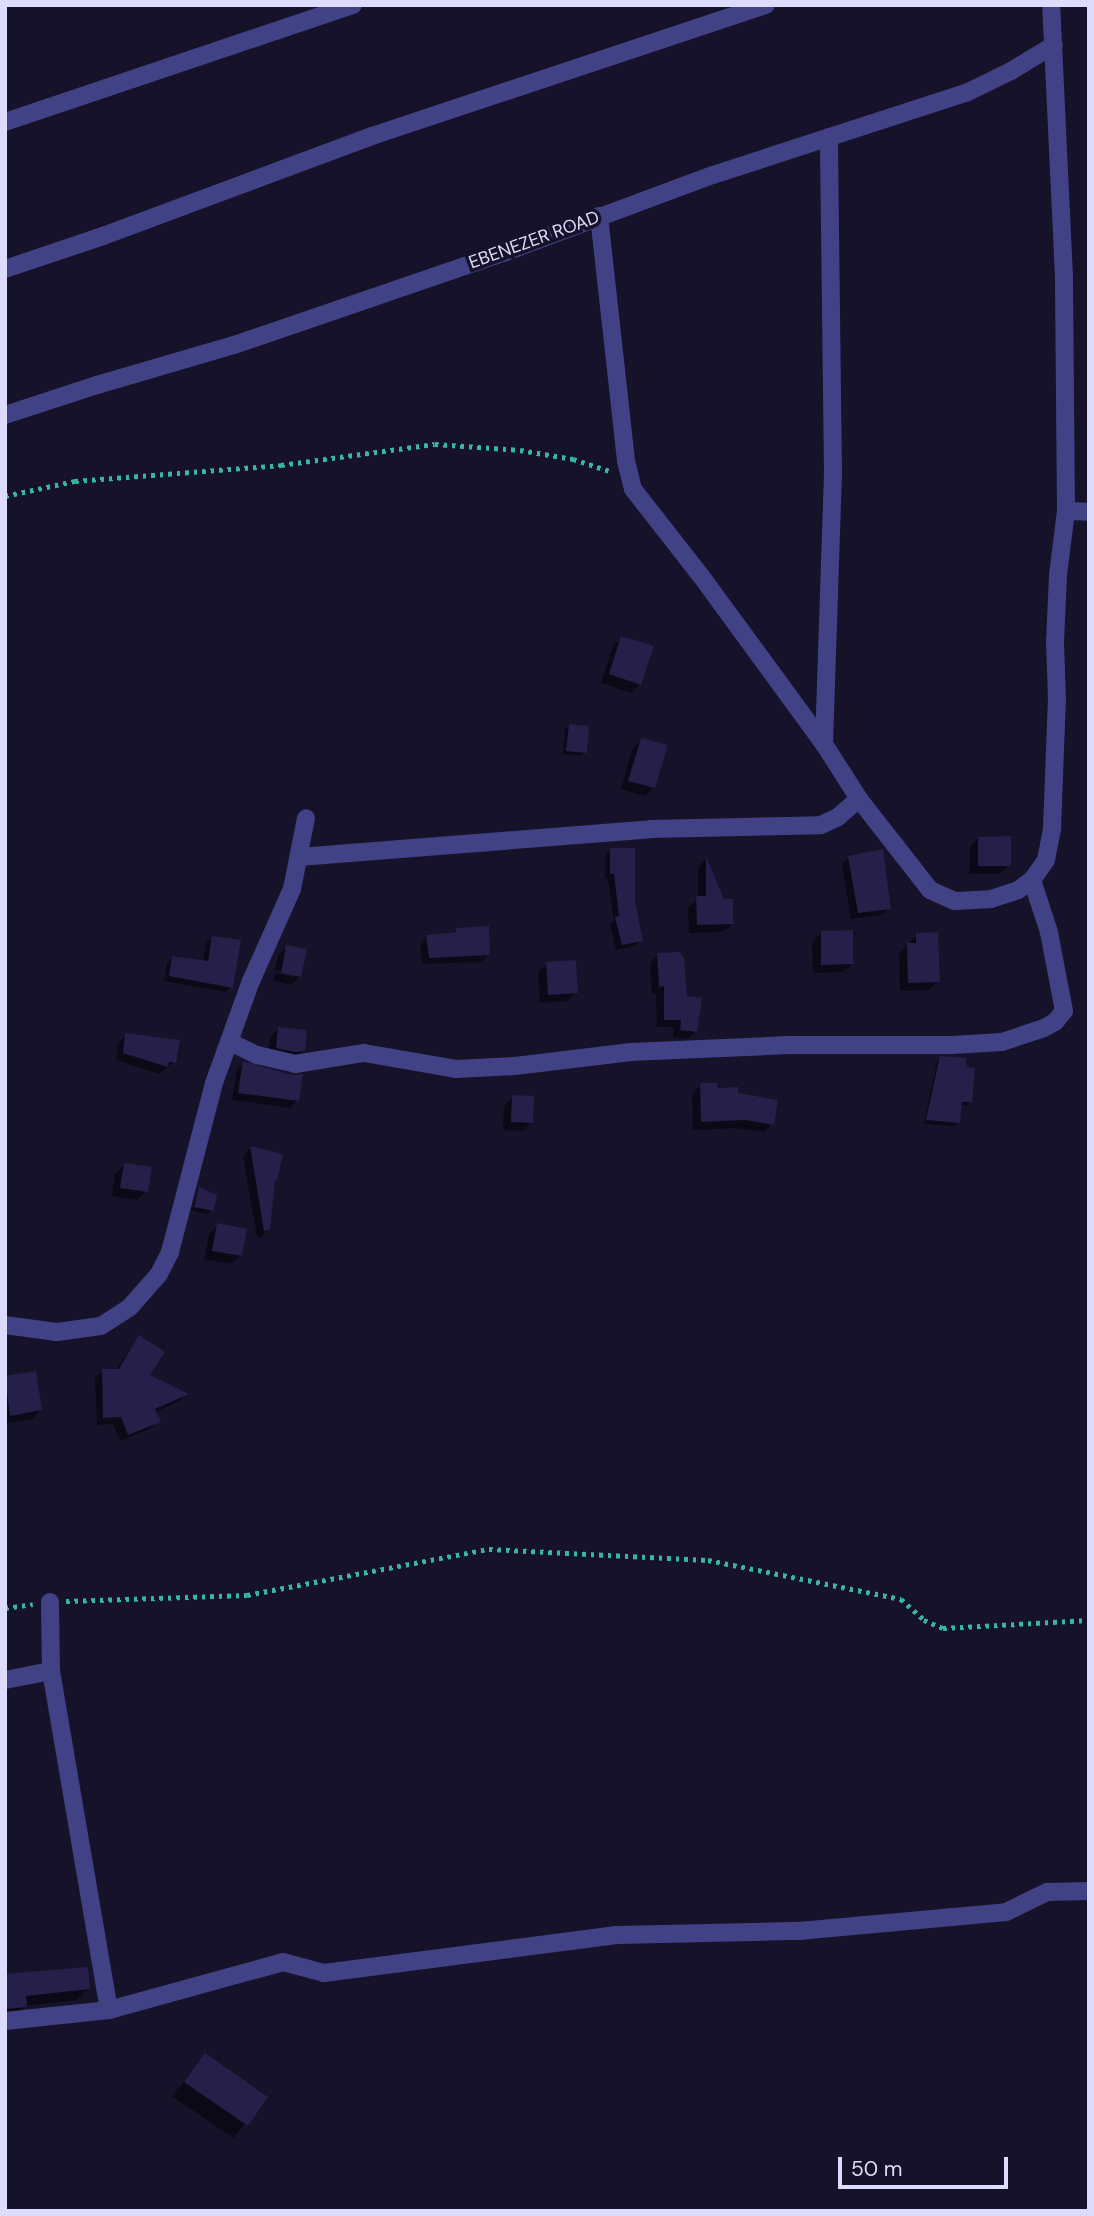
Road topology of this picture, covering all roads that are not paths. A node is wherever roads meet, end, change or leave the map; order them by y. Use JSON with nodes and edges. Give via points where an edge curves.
{"nodes":[{"id":1,"x":353,"y":5,"type":"edge"},
{"id":2,"x":766,"y":5,"type":"edge"},
{"id":3,"x":1051,"y":5,"type":"edge"},
{"id":4,"x":1054,"y":45,"type":"junction"},
{"id":5,"x":5,"y":122,"type":"edge"},
{"id":6,"x":829,"y":137,"type":"junction"},
{"id":7,"x":599,"y":216,"type":"junction"},
{"id":8,"x":5,"y":269,"type":"edge"},
{"id":9,"x":5,"y":415,"type":"edge"},
{"id":10,"x":1066,"y":511,"type":"junction"},
{"id":11,"x":1089,"y":512,"type":"edge"},
{"id":12,"x":824,"y":744,"type":"junction"},
{"id":13,"x":859,"y":799,"type":"junction"},
{"id":14,"x":306,"y":818,"type":"dead end"},
{"id":15,"x":299,"y":857,"type":"junction"},
{"id":16,"x":1032,"y":880,"type":"junction"},
{"id":17,"x":230,"y":1042,"type":"junction"},
{"id":18,"x":5,"y":1325,"type":"edge"},
{"id":19,"x":50,"y":1602,"type":"road end"},
{"id":20,"x":51,"y":1671,"type":"junction"},
{"id":21,"x":5,"y":1680,"type":"edge"},
{"id":22,"x":1089,"y":1890,"type":"edge"},
{"id":23,"x":109,"y":2010,"type":"junction"},
{"id":24,"x":5,"y":2021,"type":"edge"}],
"edges":[{"from":1,"to":5,"type":"street"},
{"from":2,"to":8,"type":"street","via":[[372,136]]},
{"from":3,"to":4,"type":"street"},
{"from":4,"to":6,"type":"street","name":"EBENEZER ROAD","via":[[966,93]]},
{"from":4,"to":10,"type":"street","via":[[1064,277]]},
{"from":6,"to":7,"type":"street","name":"EBENEZER ROAD"},
{"from":6,"to":12,"type":"street","via":[[833,475]]},
{"from":7,"to":9,"type":"street","name":"EBENEZER ROAD","via":[[234,345]]},
{"from":7,"to":12,"type":"street","via":[[629,477],[639,497]]},
{"from":10,"to":11,"type":"street"},
{"from":10,"to":16,"type":"street","via":[[1055,642],[1052,828],[1046,860]]},
{"from":12,"to":13,"type":"street"},
{"from":13,"to":15,"type":"street","via":[[821,825],[651,829]]},
{"from":13,"to":16,"type":"street","via":[[935,894],[956,901],[991,899]]},
{"from":14,"to":15,"type":"street"},
{"from":15,"to":17,"type":"street","via":[[292,889]]},
{"from":16,"to":17,"type":"street","via":[[1049,932],[1064,1011],[1044,1028],[1002,1042],[631,1052],[456,1069],[364,1054],[295,1064],[257,1055]]},
{"from":17,"to":18,"type":"street","via":[[214,1083],[170,1252],[153,1281],[130,1307],[101,1325],[57,1332]]},
{"from":19,"to":20,"type":"street"},
{"from":20,"to":21,"type":"street"},
{"from":20,"to":23,"type":"street"},
{"from":22,"to":23,"type":"street","via":[[1047,1892],[1006,1912],[799,1931],[617,1935],[324,1973],[283,1962]]},
{"from":23,"to":24,"type":"street"}]}
